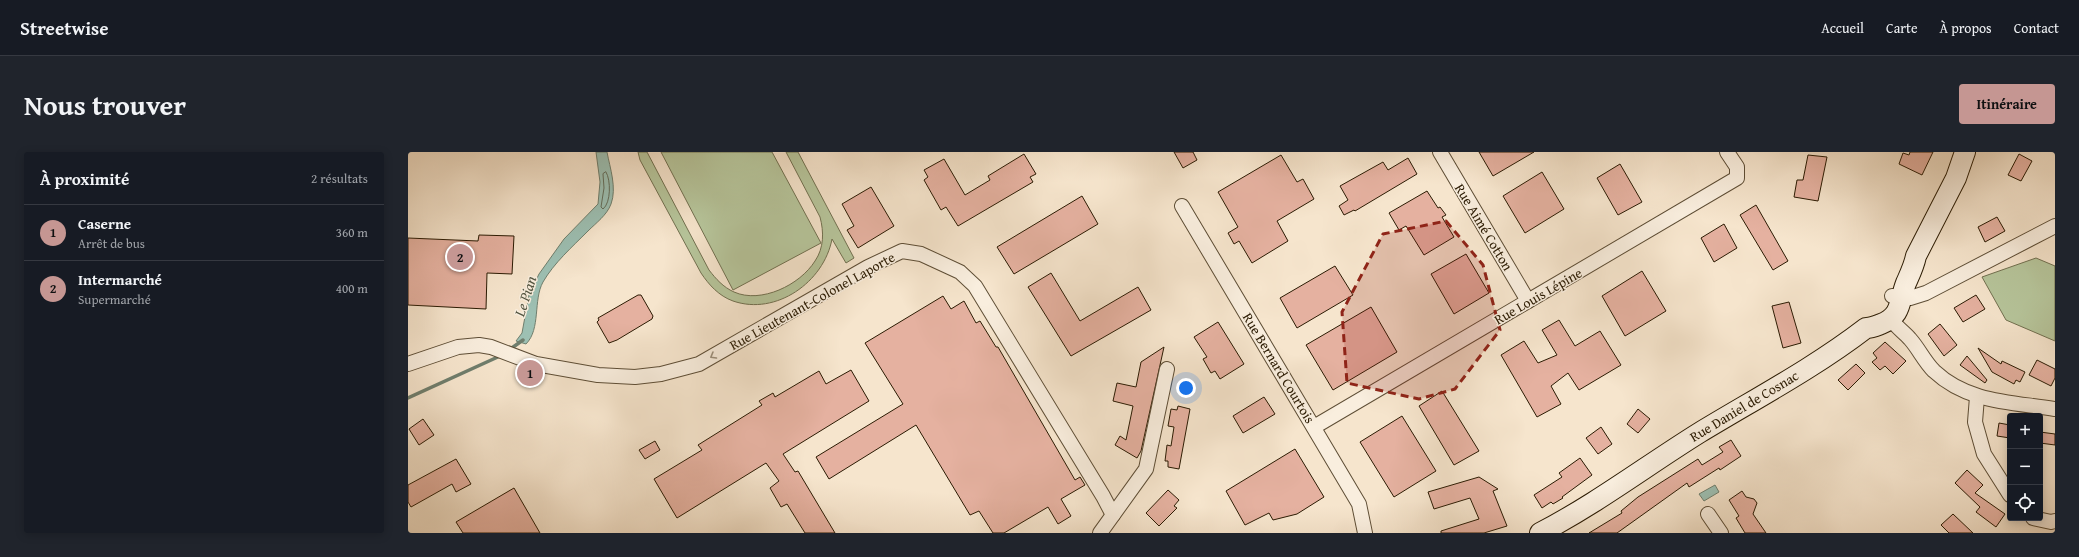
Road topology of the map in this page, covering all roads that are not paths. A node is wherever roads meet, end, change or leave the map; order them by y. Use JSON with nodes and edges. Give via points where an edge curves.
{"nodes":[{"id":1,"x":1440,"y":152,"type":"edge"},
{"id":2,"x":1728,"y":152,"type":"edge"},
{"id":3,"x":1965,"y":152,"type":"edge"},
{"id":4,"x":1182,"y":206,"type":"dead end"},
{"id":5,"x":2055,"y":226,"type":"edge"},
{"id":6,"x":1528,"y":301,"type":"junction"},
{"id":7,"x":1894,"y":306,"type":"junction"},
{"id":8,"x":408,"y":364,"type":"edge"},
{"id":9,"x":1166,"y":369,"type":"dead end"},
{"id":10,"x":1978,"y":397,"type":"junction"},
{"id":11,"x":2055,"y":409,"type":"edge"},
{"id":12,"x":1314,"y":428,"type":"junction"},
{"id":13,"x":2007,"y":490,"type":"edge"},
{"id":14,"x":1708,"y":514,"type":"dead end"},
{"id":15,"x":1113,"y":515,"type":"junction"},
{"id":16,"x":2043,"y":520,"type":"edge"},
{"id":17,"x":2055,"y":521,"type":"edge"},
{"id":18,"x":1100,"y":533,"type":"edge"},
{"id":19,"x":1365,"y":533,"type":"edge"},
{"id":20,"x":1540,"y":533,"type":"edge"},
{"id":21,"x":1721,"y":533,"type":"edge"}],
"edges":[{"from":1,"to":6,"type":"street","name":"Rue Aimé Cotton"},
{"from":2,"to":6,"type":"street","name":"Rue Louis Lépine","via":[[1736,167],[1737,178]]},
{"from":3,"to":7,"type":"street","via":[[1956,178],[1916,256],[1906,266],[1894,288]]},
{"from":4,"to":12,"type":"street","name":"Rue Bernard Courtois"},
{"from":5,"to":7,"type":"street","via":[[1926,293]]},
{"from":6,"to":12,"type":"street","name":"Rue Louis Lépine"},
{"from":7,"to":10,"type":"street","via":[[1910,339],[1926,362],[1949,383]]},
{"from":7,"to":20,"type":"street","name":"Rue Daniel de Cosnac","via":[[1827,356],[1699,433],[1586,507]]},
{"from":15,"to":8,"type":"street","name":"Rue Lieutenant-Colonel Laporte","one_way":true,"via":[[975,286],[960,272],[921,254],[902,251],[868,267],[699,364],[661,374],[635,377],[598,375],[515,358],[491,347],[479,345],[458,347]]},
{"from":9,"to":15,"type":"street","via":[[1146,469]]},
{"from":10,"to":11,"type":"street"},
{"from":10,"to":13,"type":"street","via":[[1975,422],[1984,454]]},
{"from":12,"to":19,"type":"street","name":"Rue Bernard Courtois","via":[[1360,504]]},
{"from":14,"to":21,"type":"street"},
{"from":15,"to":18,"type":"street"},
{"from":16,"to":17,"type":"street"}]}
